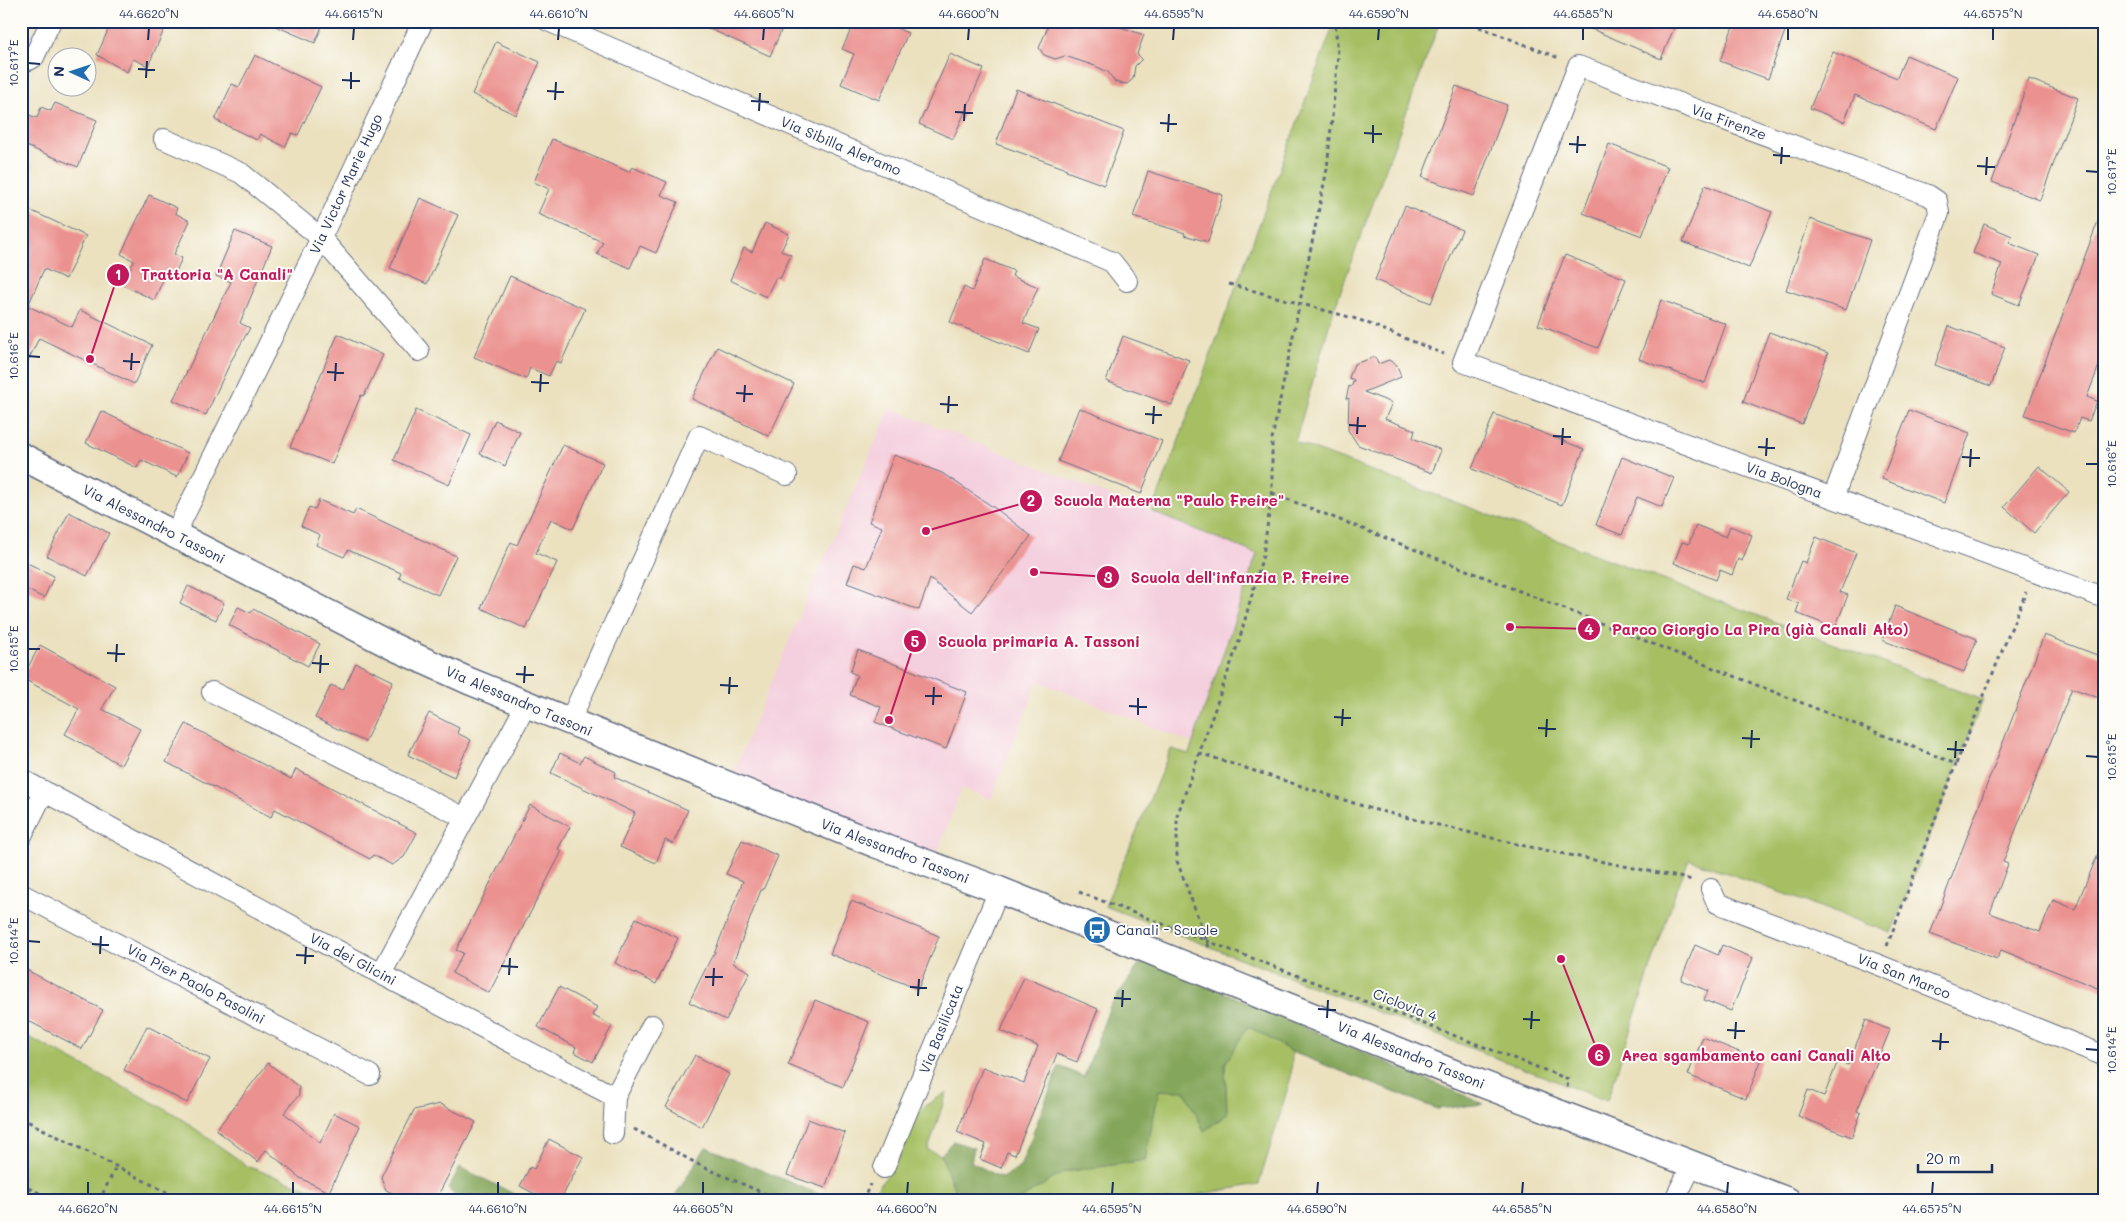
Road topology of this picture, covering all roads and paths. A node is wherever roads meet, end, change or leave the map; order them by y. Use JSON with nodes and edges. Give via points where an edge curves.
{"nodes":[{"id":1,"x":51,"y":21,"type":"edge"},
{"id":2,"x":423,"y":21,"type":"edge"},
{"id":3,"x":548,"y":21,"type":"edge"},
{"id":4,"x":1335,"y":21,"type":"edge"},
{"id":5,"x":1464,"y":21,"type":"edge"},
{"id":6,"x":30,"y":60,"type":"dead end"},
{"id":7,"x":1578,"y":66,"type":"junction"},
{"id":8,"x":164,"y":139,"type":"dead end"},
{"id":9,"x":321,"y":238,"type":"junction"},
{"id":10,"x":1127,"y":281,"type":"dead end"},
{"id":11,"x":1229,"y":284,"type":"dead end"},
{"id":12,"x":1299,"y":304,"type":"junction"},
{"id":13,"x":419,"y":351,"type":"dead end"},
{"id":14,"x":1463,"y":362,"type":"junction"},
{"id":15,"x":21,"y":456,"type":"edge"},
{"id":16,"x":787,"y":475,"type":"dead end"},
{"id":17,"x":1272,"y":492,"type":"junction"},
{"id":18,"x":1833,"y":498,"type":"junction"},
{"id":19,"x":175,"y":534,"type":"junction"},
{"id":20,"x":2034,"y":572,"type":"junction"},
{"id":21,"x":2105,"y":598,"type":"edge"},
{"id":22,"x":212,"y":692,"type":"dead end"},
{"id":23,"x":526,"y":705,"type":"junction"},
{"id":24,"x":570,"y":722,"type":"junction"},
{"id":25,"x":1199,"y":753,"type":"junction"},
{"id":26,"x":1956,"y":764,"type":"junction"},
{"id":27,"x":21,"y":779,"type":"edge"},
{"id":28,"x":44,"y":791,"type":"junction"},
{"id":29,"x":465,"y":818,"type":"junction"},
{"id":30,"x":21,"y":836,"type":"edge"},
{"id":31,"x":1711,"y":889,"type":"joint"},
{"id":32,"x":999,"y":890,"type":"junction"},
{"id":33,"x":1078,"y":892,"type":"dead end"},
{"id":34,"x":21,"y":894,"type":"edge"},
{"id":35,"x":1207,"y":941,"type":"junction"},
{"id":36,"x":1880,"y":965,"type":"junction"},
{"id":37,"x":381,"y":974,"type":"junction"},
{"id":38,"x":1218,"y":976,"type":"junction"},
{"id":39,"x":652,"y":1025,"type":"dead end"},
{"id":40,"x":2105,"y":1056,"type":"edge"},
{"id":41,"x":370,"y":1075,"type":"dead end"},
{"id":42,"x":1567,"y":1096,"type":"dead end"},
{"id":43,"x":615,"y":1097,"type":"junction"},
{"id":44,"x":21,"y":1118,"type":"edge"},
{"id":45,"x":614,"y":1126,"type":"joint"},
{"id":46,"x":1692,"y":1165,"type":"junction"},
{"id":47,"x":116,"y":1166,"type":"junction"},
{"id":48,"x":884,"y":1168,"type":"dead end"},
{"id":49,"x":21,"y":1184,"type":"edge"},
{"id":50,"x":2105,"y":1195,"type":"edge"},
{"id":51,"x":58,"y":1201,"type":"edge"},
{"id":52,"x":99,"y":1201,"type":"edge"},
{"id":53,"x":184,"y":1201,"type":"edge"},
{"id":54,"x":782,"y":1201,"type":"edge"},
{"id":55,"x":1674,"y":1201,"type":"edge"},
{"id":56,"x":1788,"y":1201,"type":"edge"},
{"id":57,"x":2100,"y":1201,"type":"edge"}],
"edges":[{"from":1,"to":6,"type":"street"},
{"from":2,"to":9,"type":"street","name":"Via Victor Marie Hugo"},
{"from":3,"to":10,"type":"street","name":"Via Sibilla Aleramo","via":[[1112,262]]},
{"from":4,"to":12,"type":"path","via":[[1338,55],[1327,169]]},
{"from":5,"to":7,"type":"path"},
{"from":7,"to":14,"type":"street"},
{"from":7,"to":18,"type":"street","name":"Via Firenze","via":[[1937,201],[1939,213]]},
{"from":8,"to":9,"type":"street","via":[[241,173]]},
{"from":9,"to":13,"type":"street"},
{"from":9,"to":19,"type":"street","name":"Via Victor Marie Hugo"},
{"from":11,"to":12,"type":"path"},
{"from":12,"to":14,"type":"path","via":[[1360,320]]},
{"from":12,"to":17,"type":"path","via":[[1272,439]]},
{"from":14,"to":18,"type":"street","name":"Via Bologna"},
{"from":15,"to":19,"type":"street","name":"Via Alessandro Tassoni"},
{"from":16,"to":24,"type":"street","via":[[699,436]]},
{"from":17,"to":25,"type":"path","via":[[1263,555],[1252,598]]},
{"from":17,"to":26,"type":"path"},
{"from":18,"to":20,"type":"street","name":"Via Bologna"},
{"from":19,"to":23,"type":"street","name":"Via Alessandro Tassoni","via":[[396,648]]},
{"from":20,"to":21,"type":"street","name":"Via Bologna"},
{"from":20,"to":26,"type":"path"},
{"from":22,"to":29,"type":"street"},
{"from":23,"to":24,"type":"street","name":"Via Alessandro Tassoni"},
{"from":23,"to":29,"type":"street"},
{"from":24,"to":32,"type":"street","name":"Via Alessandro Tassoni"},
{"from":25,"to":31,"type":"path","via":[[1372,809],[1525,846],[1687,877]]},
{"from":25,"to":35,"type":"path","via":[[1177,816],[1176,842],[1178,861]]},
{"from":26,"to":36,"type":"path"},
{"from":27,"to":28,"type":"street","name":"Via dei Glicini"},
{"from":28,"to":30,"type":"street"},
{"from":28,"to":37,"type":"street","name":"Via dei Glicini"},
{"from":29,"to":37,"type":"street"},
{"from":31,"to":36,"type":"street","name":"Via San Marco","via":[[1717,903]]},
{"from":32,"to":38,"type":"street","name":"Via Alessandro Tassoni"},
{"from":32,"to":48,"type":"street","name":"Via Basilicata"},
{"from":33,"to":35,"type":"path","name":"Ciclovia 4"},
{"from":34,"to":41,"type":"street","name":"Via Pier Paolo Pasolini"},
{"from":35,"to":38,"type":"path"},
{"from":35,"to":42,"type":"path","name":"Ciclovia 4","via":[[1568,1079]]},
{"from":36,"to":40,"type":"street","name":"Via San Marco"},
{"from":37,"to":43,"type":"street","name":"Via dei Glicini"},
{"from":38,"to":46,"type":"street","name":"Via Alessandro Tassoni","via":[[1451,1072]]},
{"from":39,"to":43,"type":"street"},
{"from":43,"to":45,"type":"street"},
{"from":44,"to":47,"type":"path"},
{"from":45,"to":54,"type":"path"},
{"from":46,"to":55,"type":"street"},
{"from":46,"to":56,"type":"street","name":"Via Alessandro Tassoni"},
{"from":47,"to":52,"type":"path"},
{"from":47,"to":53,"type":"path"},
{"from":49,"to":51,"type":"path"},
{"from":50,"to":57,"type":"path"}]}
